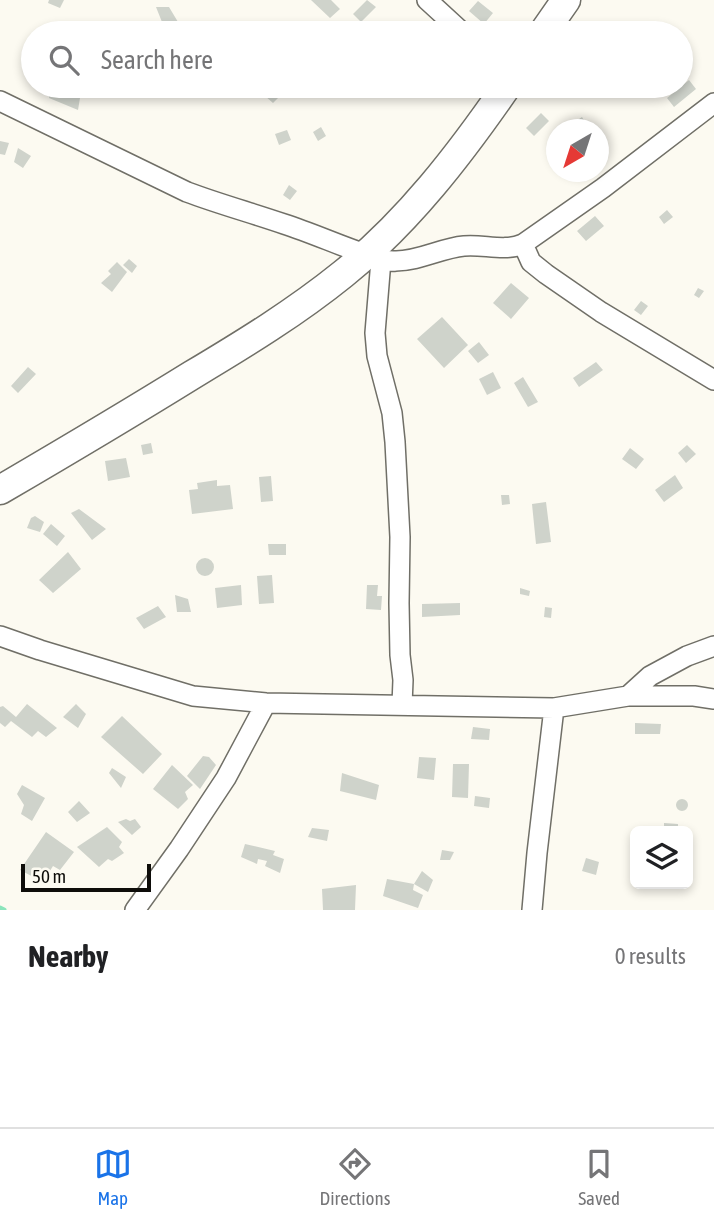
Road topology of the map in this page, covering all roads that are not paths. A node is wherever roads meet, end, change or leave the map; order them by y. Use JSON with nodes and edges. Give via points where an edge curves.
{"nodes":[{"id":1,"x":427,"y":0,"type":"edge"},
{"id":2,"x":566,"y":0,"type":"edge"},
{"id":3,"x":450,"y":21,"type":"edge"},
{"id":4,"x":551,"y":21,"type":"edge"},
{"id":5,"x":499,"y":98,"type":"edge"},
{"id":6,"x":0,"y":101,"type":"edge"},
{"id":7,"x":714,"y":103,"type":"edge"},
{"id":8,"x":523,"y":244,"type":"junction"},
{"id":9,"x":373,"y":257,"type":"junction"},
{"id":10,"x":714,"y":380,"type":"edge"},
{"id":11,"x":0,"y":490,"type":"edge"},
{"id":12,"x":0,"y":636,"type":"edge"},
{"id":13,"x":713,"y":652,"type":"edge"},
{"id":14,"x":628,"y":696,"type":"junction"},
{"id":15,"x":714,"y":699,"type":"edge"},
{"id":16,"x":266,"y":703,"type":"junction"},
{"id":17,"x":402,"y":705,"type":"junction"},
{"id":18,"x":554,"y":708,"type":"junction"},
{"id":19,"x":135,"y":910,"type":"edge"},
{"id":20,"x":532,"y":910,"type":"edge"}],
"edges":[{"from":1,"to":3,"type":"street"},
{"from":2,"to":4,"type":"street"},
{"from":5,"to":9,"type":"street"},
{"from":6,"to":9,"type":"street","via":[[187,192]]},
{"from":7,"to":8,"type":"street"},
{"from":8,"to":9,"type":"street","via":[[514,248],[467,245],[409,260]]},
{"from":8,"to":10,"type":"street","via":[[531,262],[546,274],[601,313]]},
{"from":9,"to":11,"type":"street","via":[[270,328]]},
{"from":9,"to":17,"type":"street","via":[[377,356],[396,442]]},
{"from":12,"to":16,"type":"street","via":[[193,696]]},
{"from":13,"to":14,"type":"street","via":[[687,656],[650,676]]},
{"from":14,"to":15,"type":"street"},
{"from":14,"to":18,"type":"street"},
{"from":16,"to":17,"type":"street"},
{"from":16,"to":19,"type":"street","via":[[226,778]]},
{"from":17,"to":18,"type":"street"},
{"from":18,"to":20,"type":"street"}]}
